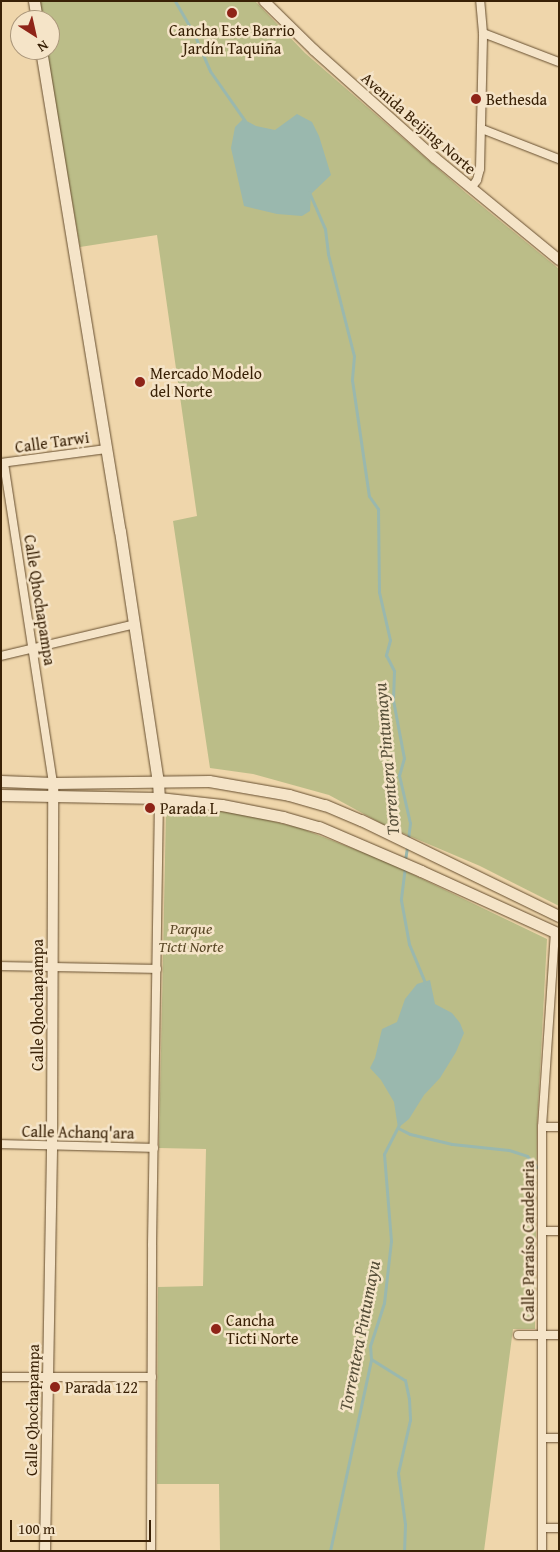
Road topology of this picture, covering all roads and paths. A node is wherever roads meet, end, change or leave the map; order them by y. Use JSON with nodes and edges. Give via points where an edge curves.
{"nodes":[{"id":1,"x":264,"y":1,"type":"edge"},
{"id":2,"x":480,"y":1,"type":"edge"},
{"id":3,"x":483,"y":33,"type":"junction"},
{"id":4,"x":43,"y":60,"type":"edge"},
{"id":5,"x":559,"y":62,"type":"edge"},
{"id":6,"x":482,"y":129,"type":"junction"},
{"id":7,"x":559,"y":159,"type":"edge"},
{"id":8,"x":470,"y":188,"type":"junction"},
{"id":9,"x":559,"y":260,"type":"edge"},
{"id":10,"x":106,"y":449,"type":"junction"},
{"id":11,"x":2,"y":463,"type":"edge"},
{"id":12,"x":135,"y":624,"type":"junction"},
{"id":13,"x":33,"y":650,"type":"junction"},
{"id":14,"x":1,"y":656,"type":"edge"},
{"id":15,"x":1,"y":780,"type":"edge"},
{"id":16,"x":158,"y":781,"type":"junction"},
{"id":17,"x":53,"y":783,"type":"junction"},
{"id":18,"x":1,"y":795,"type":"edge"},
{"id":19,"x":53,"y":796,"type":"junction"},
{"id":20,"x":158,"y":798,"type":"junction"},
{"id":21,"x":559,"y":916,"type":"edge"},
{"id":22,"x":557,"y":933,"type":"edge"},
{"id":23,"x":1,"y":966,"type":"edge"},
{"id":24,"x":53,"y":968,"type":"junction"},
{"id":25,"x":157,"y":968,"type":"junction"},
{"id":26,"x":542,"y":1127,"type":"junction"},
{"id":27,"x":559,"y":1127,"type":"edge"},
{"id":28,"x":1,"y":1144,"type":"edge"},
{"id":29,"x":52,"y":1147,"type":"junction"},
{"id":30,"x":154,"y":1148,"type":"junction"},
{"id":31,"x":542,"y":1231,"type":"junction"},
{"id":32,"x":559,"y":1231,"type":"edge"},
{"id":33,"x":518,"y":1335,"type":"dead end"},
{"id":34,"x":542,"y":1335,"type":"junction"},
{"id":35,"x":559,"y":1335,"type":"edge"},
{"id":36,"x":1,"y":1377,"type":"edge"},
{"id":37,"x":152,"y":1377,"type":"junction"},
{"id":38,"x":47,"y":1378,"type":"junction"},
{"id":39,"x":542,"y":1438,"type":"junction"},
{"id":40,"x":559,"y":1438,"type":"edge"},
{"id":41,"x":542,"y":1528,"type":"junction"},
{"id":42,"x":559,"y":1528,"type":"edge"},
{"id":43,"x":45,"y":1551,"type":"edge"},
{"id":44,"x":151,"y":1551,"type":"edge"},
{"id":45,"x":542,"y":1551,"type":"edge"}],
"edges":[{"from":1,"to":8,"type":"street","name":"Avenida Beijing Norte","via":[[314,50]]},
{"from":2,"to":3,"type":"street"},
{"from":3,"to":5,"type":"street"},
{"from":3,"to":6,"type":"street"},
{"from":4,"to":10,"type":"main road"},
{"from":6,"to":7,"type":"street"},
{"from":6,"to":8,"type":"street","via":[[480,169]]},
{"from":8,"to":9,"type":"street","name":"Avenida Beijing Norte"},
{"from":10,"to":11,"type":"street","name":"Calle Tarwi"},
{"from":10,"to":12,"type":"main road"},
{"from":11,"to":13,"type":"street","name":"Calle Qhochapampa"},
{"from":12,"to":13,"type":"street"},
{"from":12,"to":16,"type":"main road"},
{"from":13,"to":14,"type":"street"},
{"from":13,"to":17,"type":"street","name":"Calle Qhochapampa"},
{"from":15,"to":17,"type":"main road"},
{"from":16,"to":17,"type":"main road"},
{"from":16,"to":20,"type":"main road"},
{"from":16,"to":21,"type":"main road","via":[[209,781],[325,805]]},
{"from":17,"to":19,"type":"street","name":"Calle Qhochapampa"},
{"from":18,"to":19,"type":"main road"},
{"from":19,"to":20,"type":"main road"},
{"from":19,"to":24,"type":"street","name":"Calle Qhochapampa"},
{"from":20,"to":22,"type":"main road","via":[[222,805],[319,827]]},
{"from":20,"to":25,"type":"street"},
{"from":22,"to":26,"type":"street","name":"Calle Paraíso Candelaria"},
{"from":23,"to":24,"type":"street"},
{"from":24,"to":25,"type":"street"},
{"from":24,"to":29,"type":"street","name":"Calle Qhochapampa"},
{"from":25,"to":30,"type":"street"},
{"from":26,"to":27,"type":"street"},
{"from":26,"to":31,"type":"street","name":"Calle Paraíso Candelaria"},
{"from":28,"to":29,"type":"street","name":"Calle Achanq'ara"},
{"from":29,"to":30,"type":"street","name":"Calle Achanq'ara"},
{"from":29,"to":38,"type":"street","name":"Calle Qhochapampa"},
{"from":30,"to":37,"type":"street"},
{"from":31,"to":32,"type":"street"},
{"from":31,"to":34,"type":"street","name":"Calle Paraíso Candelaria"},
{"from":33,"to":34,"type":"street"},
{"from":34,"to":35,"type":"street"},
{"from":34,"to":39,"type":"street","name":"Calle Paraíso Candelaria"},
{"from":36,"to":38,"type":"street"},
{"from":37,"to":38,"type":"street"},
{"from":37,"to":44,"type":"street"},
{"from":38,"to":43,"type":"street","name":"Calle Qhochapampa"},
{"from":39,"to":40,"type":"street"},
{"from":39,"to":41,"type":"street","name":"Calle Paraíso Candelaria"},
{"from":41,"to":42,"type":"street"},
{"from":41,"to":45,"type":"street","name":"Calle Paraíso Candelaria"}]}
